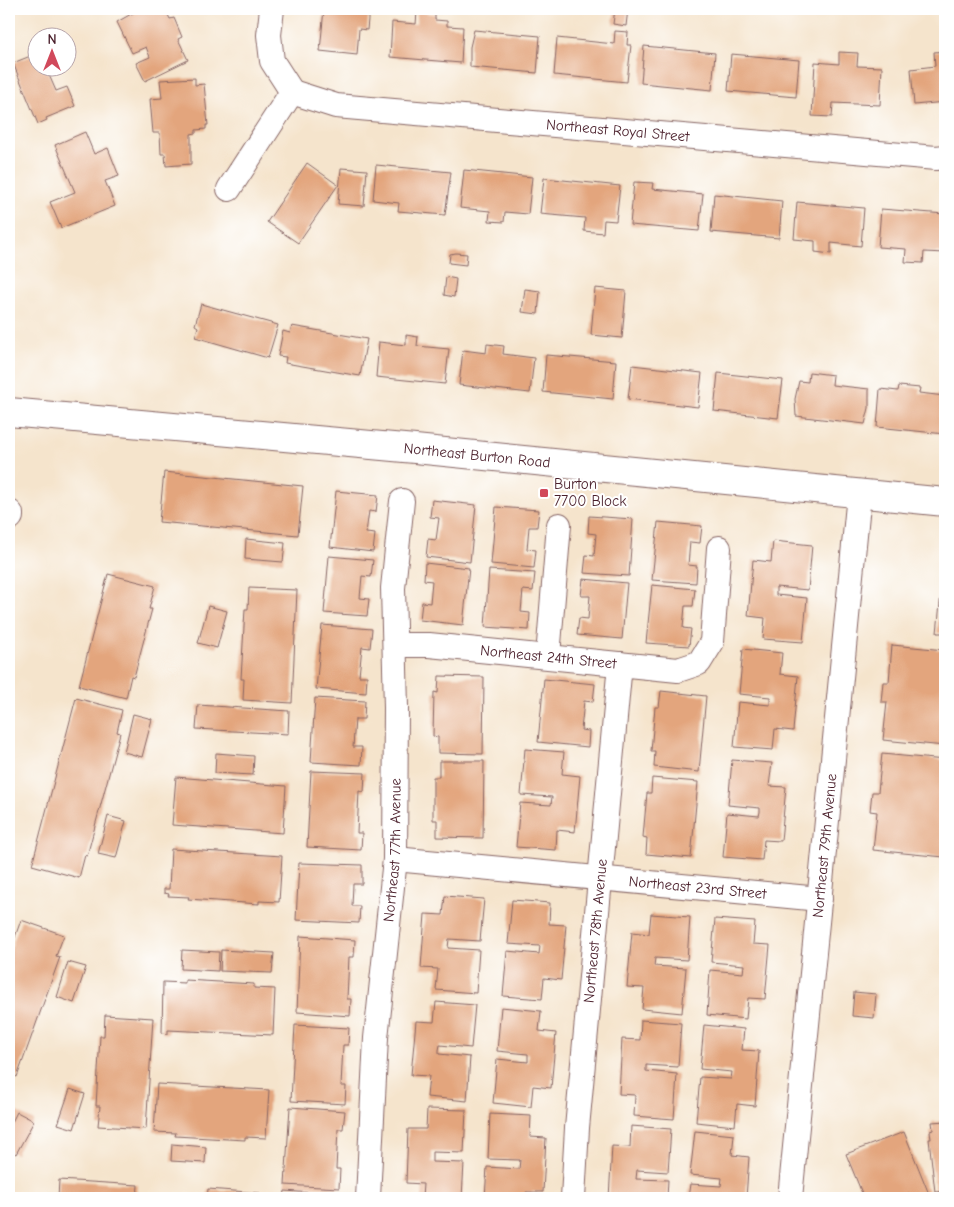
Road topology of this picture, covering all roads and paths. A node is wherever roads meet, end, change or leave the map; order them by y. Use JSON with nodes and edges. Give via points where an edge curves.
{"nodes":[{"id":1,"x":272,"y":9,"type":"edge"},
{"id":2,"x":292,"y":92,"type":"junction"},
{"id":3,"x":945,"y":157,"type":"edge"},
{"id":4,"x":229,"y":189,"type":"dead end"},
{"id":5,"x":9,"y":412,"type":"edge"},
{"id":6,"x":858,"y":494,"type":"junction"},
{"id":7,"x":402,"y":501,"type":"dead end"},
{"id":8,"x":945,"y":502,"type":"edge"},
{"id":9,"x":559,"y":525,"type":"dead end"},
{"id":10,"x":719,"y":548,"type":"dead end"},
{"id":11,"x":395,"y":645,"type":"junction"},
{"id":12,"x":548,"y":656,"type":"junction"},
{"id":13,"x":620,"y":664,"type":"junction"},
{"id":14,"x":395,"y":860,"type":"junction"},
{"id":15,"x":601,"y":879,"type":"junction"},
{"id":16,"x":820,"y":899,"type":"junction"},
{"id":17,"x":368,"y":1198,"type":"edge"},
{"id":18,"x":573,"y":1198,"type":"edge"},
{"id":19,"x":790,"y":1198,"type":"edge"}],
"edges":[{"from":1,"to":2,"type":"street","via":[[269,35],[272,61]]},
{"from":2,"to":3,"type":"street","name":"Northeast Royal Street","via":[[336,106]]},
{"from":2,"to":4,"type":"street"},
{"from":5,"to":6,"type":"main road","name":"Northeast Burton Road"},
{"from":6,"to":8,"type":"main road","name":"Northeast Burton Road"},
{"from":6,"to":16,"type":"street","name":"Northeast 79th Avenue"},
{"from":7,"to":11,"type":"street","name":"Northeast 77th Avenue","via":[[393,588]]},
{"from":9,"to":12,"type":"street"},
{"from":10,"to":13,"type":"street","name":"Northeast 24th Street","via":[[712,642],[699,663],[678,670]]},
{"from":11,"to":12,"type":"street","name":"Northeast 24th Street"},
{"from":11,"to":14,"type":"street","name":"Northeast 77th Avenue"},
{"from":12,"to":13,"type":"street","name":"Northeast 24th Street"},
{"from":13,"to":15,"type":"street","name":"Northeast 78th Avenue"},
{"from":14,"to":15,"type":"street","name":"Northeast 23rd Street"},
{"from":14,"to":17,"type":"street","name":"Northeast 77th Avenue","via":[[376,1038]]},
{"from":15,"to":16,"type":"street","name":"Northeast 23rd Street"},
{"from":15,"to":18,"type":"street","name":"Northeast 78th Avenue"},
{"from":16,"to":19,"type":"street","name":"Northeast 79th Avenue"}]}
